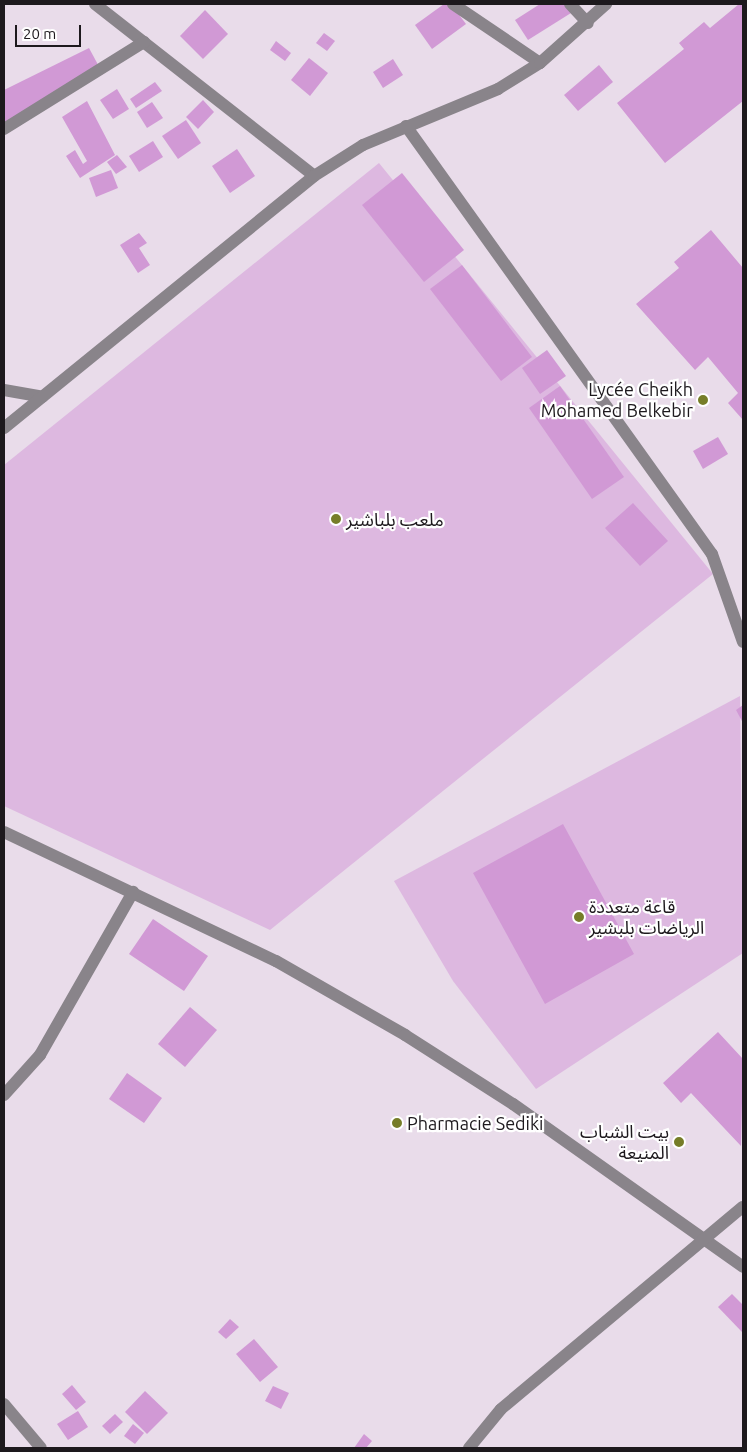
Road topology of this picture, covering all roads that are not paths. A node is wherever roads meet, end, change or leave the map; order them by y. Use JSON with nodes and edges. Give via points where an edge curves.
{"nodes":[{"id":1,"x":94,"y":4,"type":"edge"},
{"id":2,"x":453,"y":4,"type":"edge"},
{"id":3,"x":570,"y":4,"type":"edge"},
{"id":4,"x":606,"y":4,"type":"edge"},
{"id":5,"x":588,"y":23,"type":"junction"},
{"id":6,"x":144,"y":42,"type":"junction"},
{"id":7,"x":540,"y":63,"type":"junction"},
{"id":8,"x":406,"y":126,"type":"junction"},
{"id":9,"x":4,"y":129,"type":"edge"},
{"id":10,"x":314,"y":176,"type":"junction"},
{"id":11,"x":4,"y":390,"type":"edge"},
{"id":12,"x":42,"y":397,"type":"junction"},
{"id":13,"x":4,"y":428,"type":"edge"},
{"id":14,"x":743,"y":642,"type":"edge"},
{"id":15,"x":4,"y":832,"type":"edge"},
{"id":16,"x":133,"y":892,"type":"junction"},
{"id":17,"x":4,"y":1095,"type":"edge"},
{"id":18,"x":743,"y":1207,"type":"edge"},
{"id":19,"x":703,"y":1237,"type":"junction"},
{"id":20,"x":743,"y":1267,"type":"edge"},
{"id":21,"x":4,"y":1404,"type":"edge"},
{"id":22,"x":41,"y":1448,"type":"edge"},
{"id":23,"x":469,"y":1448,"type":"edge"}],
"edges":[{"from":1,"to":6,"type":"street"},
{"from":2,"to":7,"type":"street"},
{"from":3,"to":5,"type":"street"},
{"from":4,"to":5,"type":"street"},
{"from":5,"to":7,"type":"street"},
{"from":6,"to":9,"type":"street"},
{"from":6,"to":10,"type":"street"},
{"from":7,"to":8,"type":"street","via":[[467,106]]},
{"from":8,"to":10,"type":"street"},
{"from":8,"to":14,"type":"street","via":[[712,554]]},
{"from":10,"to":12,"type":"street"},
{"from":11,"to":12,"type":"street"},
{"from":12,"to":13,"type":"street"},
{"from":15,"to":16,"type":"street"},
{"from":16,"to":17,"type":"street","via":[[40,1055]]},
{"from":16,"to":19,"type":"street","via":[[276,961],[404,1035],[513,1104]]},
{"from":18,"to":19,"type":"street"},
{"from":19,"to":20,"type":"street"},
{"from":19,"to":23,"type":"street","via":[[501,1409]]},
{"from":21,"to":22,"type":"street"}]}
